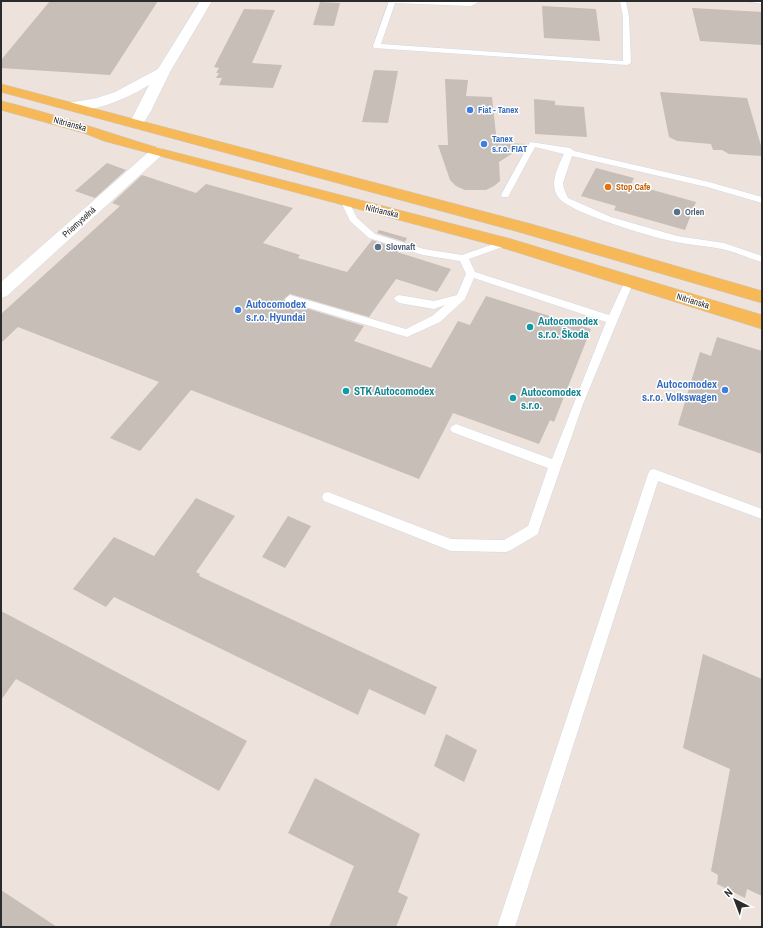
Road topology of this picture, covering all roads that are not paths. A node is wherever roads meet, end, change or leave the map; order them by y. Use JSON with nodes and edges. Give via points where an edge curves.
{"nodes":[{"id":1,"x":206,"y":1,"type":"edge"},
{"id":2,"x":393,"y":1,"type":"edge"},
{"id":3,"x":477,"y":1,"type":"edge"},
{"id":4,"x":623,"y":1,"type":"edge"},
{"id":5,"x":749,"y":1,"type":"edge"},
{"id":6,"x":762,"y":2,"type":"edge"},
{"id":7,"x":163,"y":72,"type":"junction"},
{"id":8,"x":1,"y":88,"type":"edge"},
{"id":9,"x":1,"y":105,"type":"edge"},
{"id":10,"x":73,"y":106,"type":"junction"},
{"id":11,"x":136,"y":124,"type":"junction"},
{"id":12,"x":98,"y":132,"type":"junction"},
{"id":13,"x":191,"y":139,"type":"junction"},
{"id":14,"x":570,"y":151,"type":"junction"},
{"id":15,"x":157,"y":152,"type":"junction"},
{"id":16,"x":504,"y":195,"type":"dead end"},
{"id":17,"x":762,"y":200,"type":"edge"},
{"id":18,"x":345,"y":202,"type":"junction"},
{"id":19,"x":505,"y":243,"type":"junction"},
{"id":20,"x":463,"y":258,"type":"junction"},
{"id":21,"x":762,"y":259,"type":"edge"},
{"id":22,"x":471,"y":274,"type":"junction"},
{"id":23,"x":628,"y":281,"type":"junction"},
{"id":24,"x":1,"y":292,"type":"edge"},
{"id":25,"x":461,"y":297,"type":"junction"},
{"id":26,"x":762,"y":297,"type":"edge"},
{"id":27,"x":290,"y":299,"type":"dead end"},
{"id":28,"x":399,"y":299,"type":"dead end"},
{"id":29,"x":611,"y":320,"type":"junction"},
{"id":30,"x":762,"y":322,"type":"edge"},
{"id":31,"x":456,"y":429,"type":"dead end"},
{"id":32,"x":555,"y":465,"type":"junction"},
{"id":33,"x":328,"y":497,"type":"dead end"},
{"id":34,"x":762,"y":514,"type":"edge"},
{"id":35,"x":506,"y":927,"type":"edge"}],
"edges":[{"from":1,"to":7,"type":"street"},
{"from":2,"to":3,"type":"lane","via":[[471,4]]},
{"from":2,"to":4,"type":"lane","via":[[377,46],[627,63]]},
{"from":5,"to":6,"type":"lane"},
{"from":7,"to":10,"type":"street","via":[[124,95],[95,104]]},
{"from":7,"to":11,"type":"street"},
{"from":8,"to":10,"type":"main road","name":"Nitrianska"},
{"from":9,"to":12,"type":"main road","name":"Nitrianska"},
{"from":10,"to":11,"type":"main road","name":"Nitrianska"},
{"from":11,"to":12,"type":"main road","via":[[130,129]]},
{"from":11,"to":13,"type":"main road","name":"Nitrianska"},
{"from":11,"to":15,"type":"main road"},
{"from":12,"to":15,"type":"main road","name":"Nitrianska","via":[[109,138]]},
{"from":13,"to":15,"type":"main road"},
{"from":13,"to":26,"type":"main road","name":"Nitrianska","via":[[517,226]]},
{"from":14,"to":16,"type":"lane","via":[[533,144]]},
{"from":14,"to":17,"type":"lane","via":[[709,184]]},
{"from":14,"to":21,"type":"lane","via":[[558,187],[559,195],[565,200],[608,219],[676,239],[724,246]]},
{"from":15,"to":18,"type":"main road","name":"Nitrianska"},
{"from":15,"to":24,"type":"street","name":"Priemyselná"},
{"from":18,"to":19,"type":"main road","name":"Nitrianska"},
{"from":18,"to":20,"type":"lane","via":[[353,219],[372,236],[423,252]]},
{"from":19,"to":20,"type":"lane"},
{"from":19,"to":23,"type":"main road","name":"Nitrianska"},
{"from":20,"to":22,"type":"lane"},
{"from":22,"to":25,"type":"lane"},
{"from":22,"to":29,"type":"lane"},
{"from":23,"to":29,"type":"lane"},
{"from":23,"to":30,"type":"main road","name":"Nitrianska"},
{"from":25,"to":27,"type":"lane","via":[[436,319],[408,334]]},
{"from":25,"to":28,"type":"lane","via":[[434,304]]},
{"from":29,"to":32,"type":"lane"},
{"from":31,"to":32,"type":"lane"},
{"from":32,"to":33,"type":"lane","via":[[533,530],[506,546],[451,545]]},
{"from":34,"to":35,"type":"lane","via":[[654,474]]}]}
